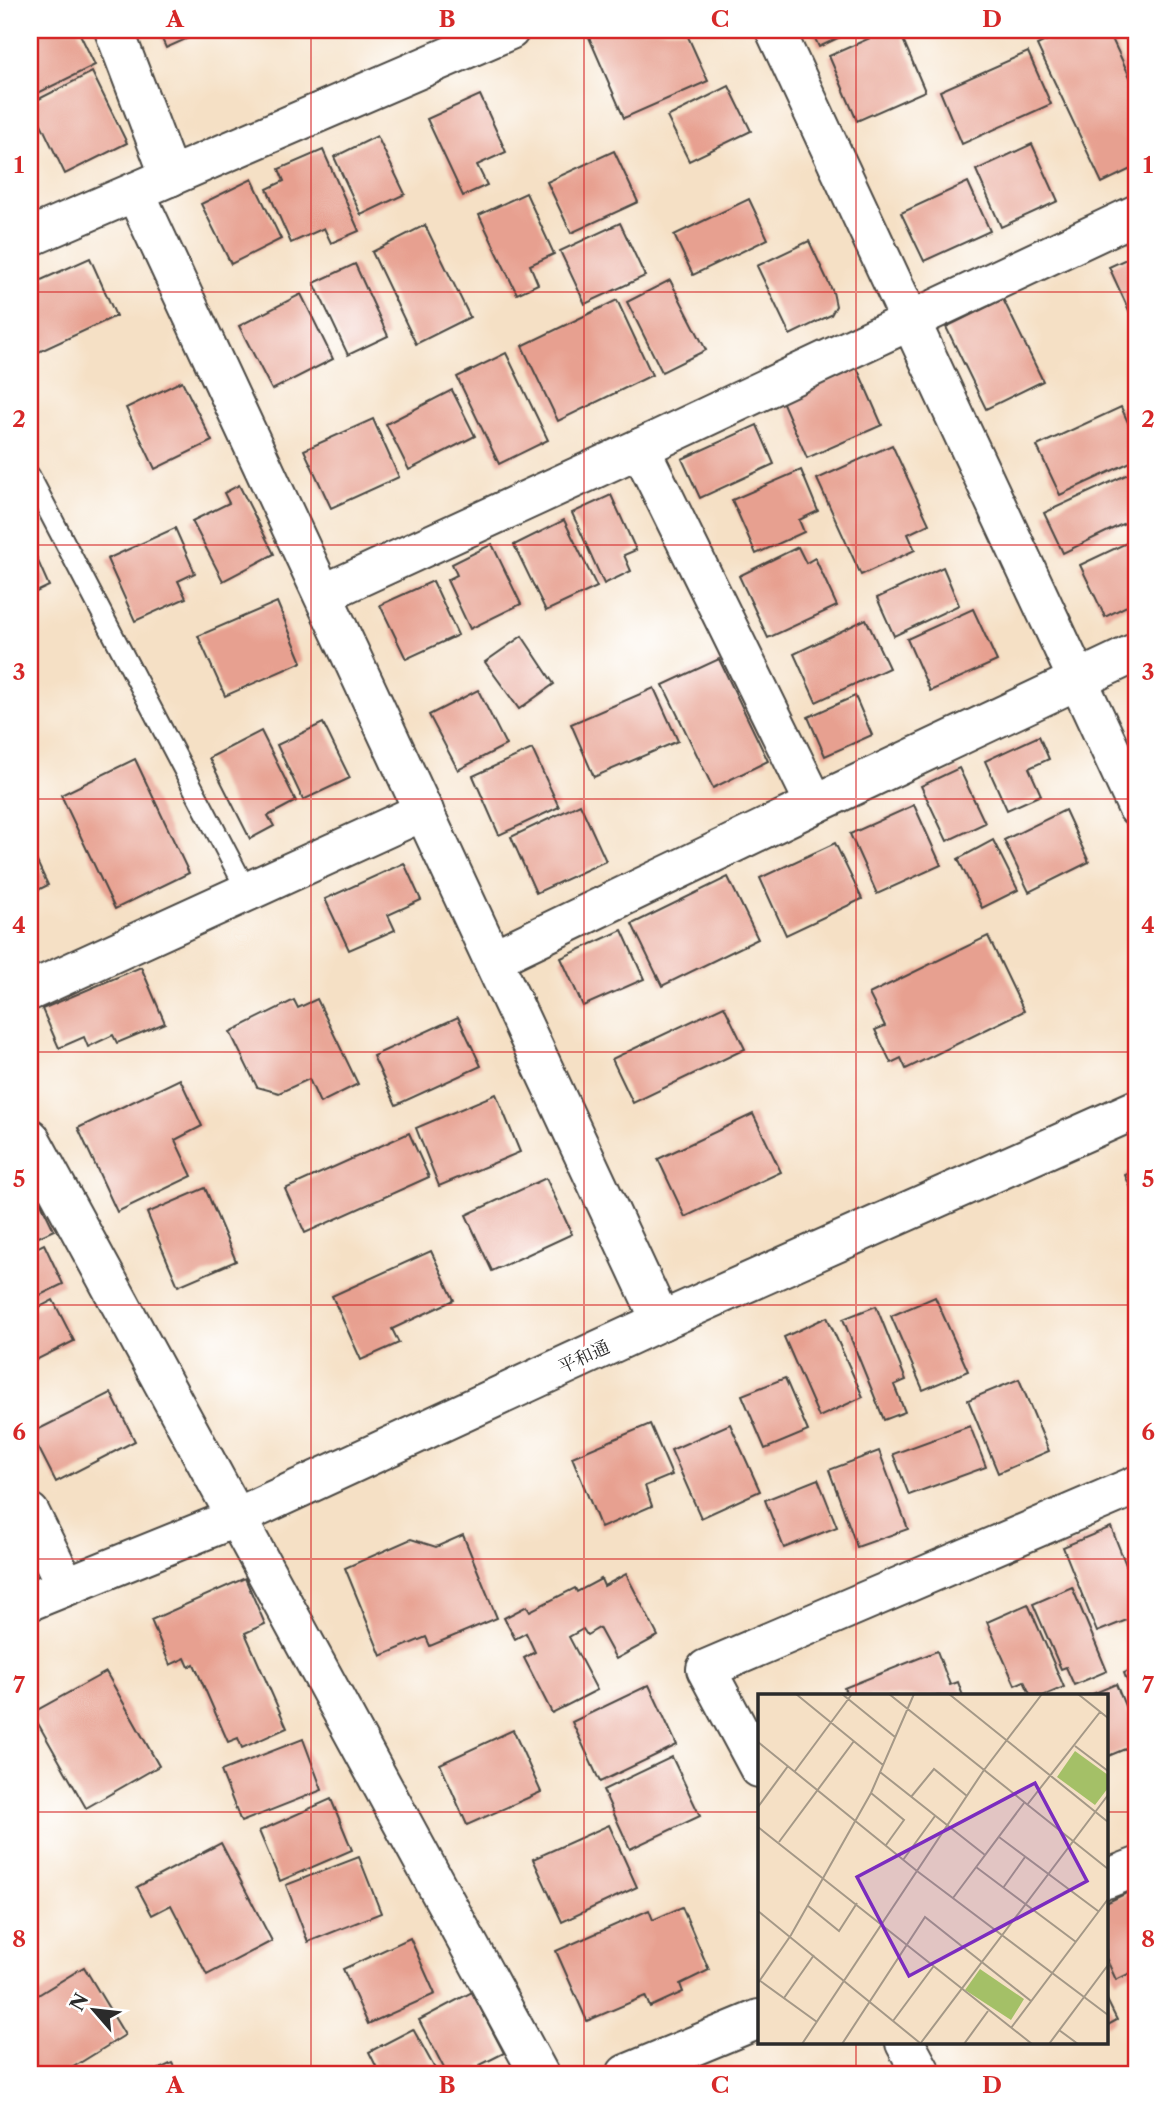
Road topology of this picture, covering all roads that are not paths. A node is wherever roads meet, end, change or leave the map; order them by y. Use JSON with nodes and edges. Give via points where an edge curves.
{"nodes":[{"id":1,"x":114,"y":30,"type":"edge"},
{"id":2,"x":510,"y":30,"type":"edge"},
{"id":3,"x":775,"y":30,"type":"edge"},
{"id":4,"x":170,"y":177,"type":"junction"},
{"id":5,"x":135,"y":192,"type":"junction"},
{"id":6,"x":1137,"y":214,"type":"edge"},
{"id":7,"x":30,"y":237,"type":"edge"},
{"id":8,"x":910,"y":321,"type":"junction"},
{"id":9,"x":640,"y":448,"type":"junction"},
{"id":10,"x":30,"y":476,"type":"edge"},
{"id":11,"x":323,"y":594,"type":"junction"},
{"id":12,"x":1137,"y":652,"type":"edge"},
{"id":13,"x":1078,"y":680,"type":"junction"},
{"id":14,"x":815,"y":804,"type":"junction"},
{"id":15,"x":1137,"y":807,"type":"edge"},
{"id":16,"x":424,"y":811,"type":"junction"},
{"id":17,"x":247,"y":891,"type":"junction"},
{"id":18,"x":493,"y":959,"type":"junction"},
{"id":19,"x":30,"y":990,"type":"edge"},
{"id":20,"x":1137,"y":1109,"type":"edge"},
{"id":21,"x":30,"y":1138,"type":"edge"},
{"id":22,"x":662,"y":1321,"type":"junction"},
{"id":23,"x":1137,"y":1485,"type":"edge"},
{"id":24,"x":30,"y":1513,"type":"edge"},
{"id":25,"x":235,"y":1518,"type":"junction"},
{"id":26,"x":66,"y":1586,"type":"junction"},
{"id":27,"x":30,"y":1601,"type":"edge"},
{"id":28,"x":758,"y":1766,"type":"edge"},
{"id":29,"x":1137,"y":1867,"type":"edge"},
{"id":30,"x":1108,"y":1879,"type":"edge"},
{"id":31,"x":758,"y":2019,"type":"edge"},
{"id":32,"x":906,"y":2044,"type":"edge"},
{"id":33,"x":539,"y":2074,"type":"edge"},
{"id":34,"x":625,"y":2074,"type":"edge"},
{"id":35,"x":922,"y":2074,"type":"edge"}],
"edges":[{"from":1,"to":4,"type":"street"},
{"from":2,"to":4,"type":"street"},
{"from":3,"to":8,"type":"street"},
{"from":4,"to":5,"type":"street"},
{"from":5,"to":7,"type":"street"},
{"from":5,"to":11,"type":"street"},
{"from":6,"to":8,"type":"street"},
{"from":8,"to":9,"type":"street"},
{"from":8,"to":13,"type":"street"},
{"from":9,"to":11,"type":"street"},
{"from":9,"to":14,"type":"street"},
{"from":10,"to":17,"type":"lane"},
{"from":11,"to":16,"type":"street"},
{"from":12,"to":13,"type":"street"},
{"from":13,"to":14,"type":"street"},
{"from":13,"to":15,"type":"street"},
{"from":14,"to":18,"type":"street"},
{"from":16,"to":17,"type":"street"},
{"from":16,"to":18,"type":"street"},
{"from":17,"to":19,"type":"street"},
{"from":18,"to":22,"type":"street"},
{"from":20,"to":22,"type":"street","name":"平和通"},
{"from":21,"to":25,"type":"street"},
{"from":22,"to":25,"type":"street","name":"平和通"},
{"from":23,"to":28,"type":"street","via":[[706,1669]]},
{"from":24,"to":26,"type":"street"},
{"from":25,"to":26,"type":"street","name":"平和通"},
{"from":25,"to":33,"type":"street"},
{"from":26,"to":27,"type":"street","name":"平和通"},
{"from":29,"to":30,"type":"street"},
{"from":31,"to":34,"type":"street"},
{"from":32,"to":35,"type":"street"}]}
